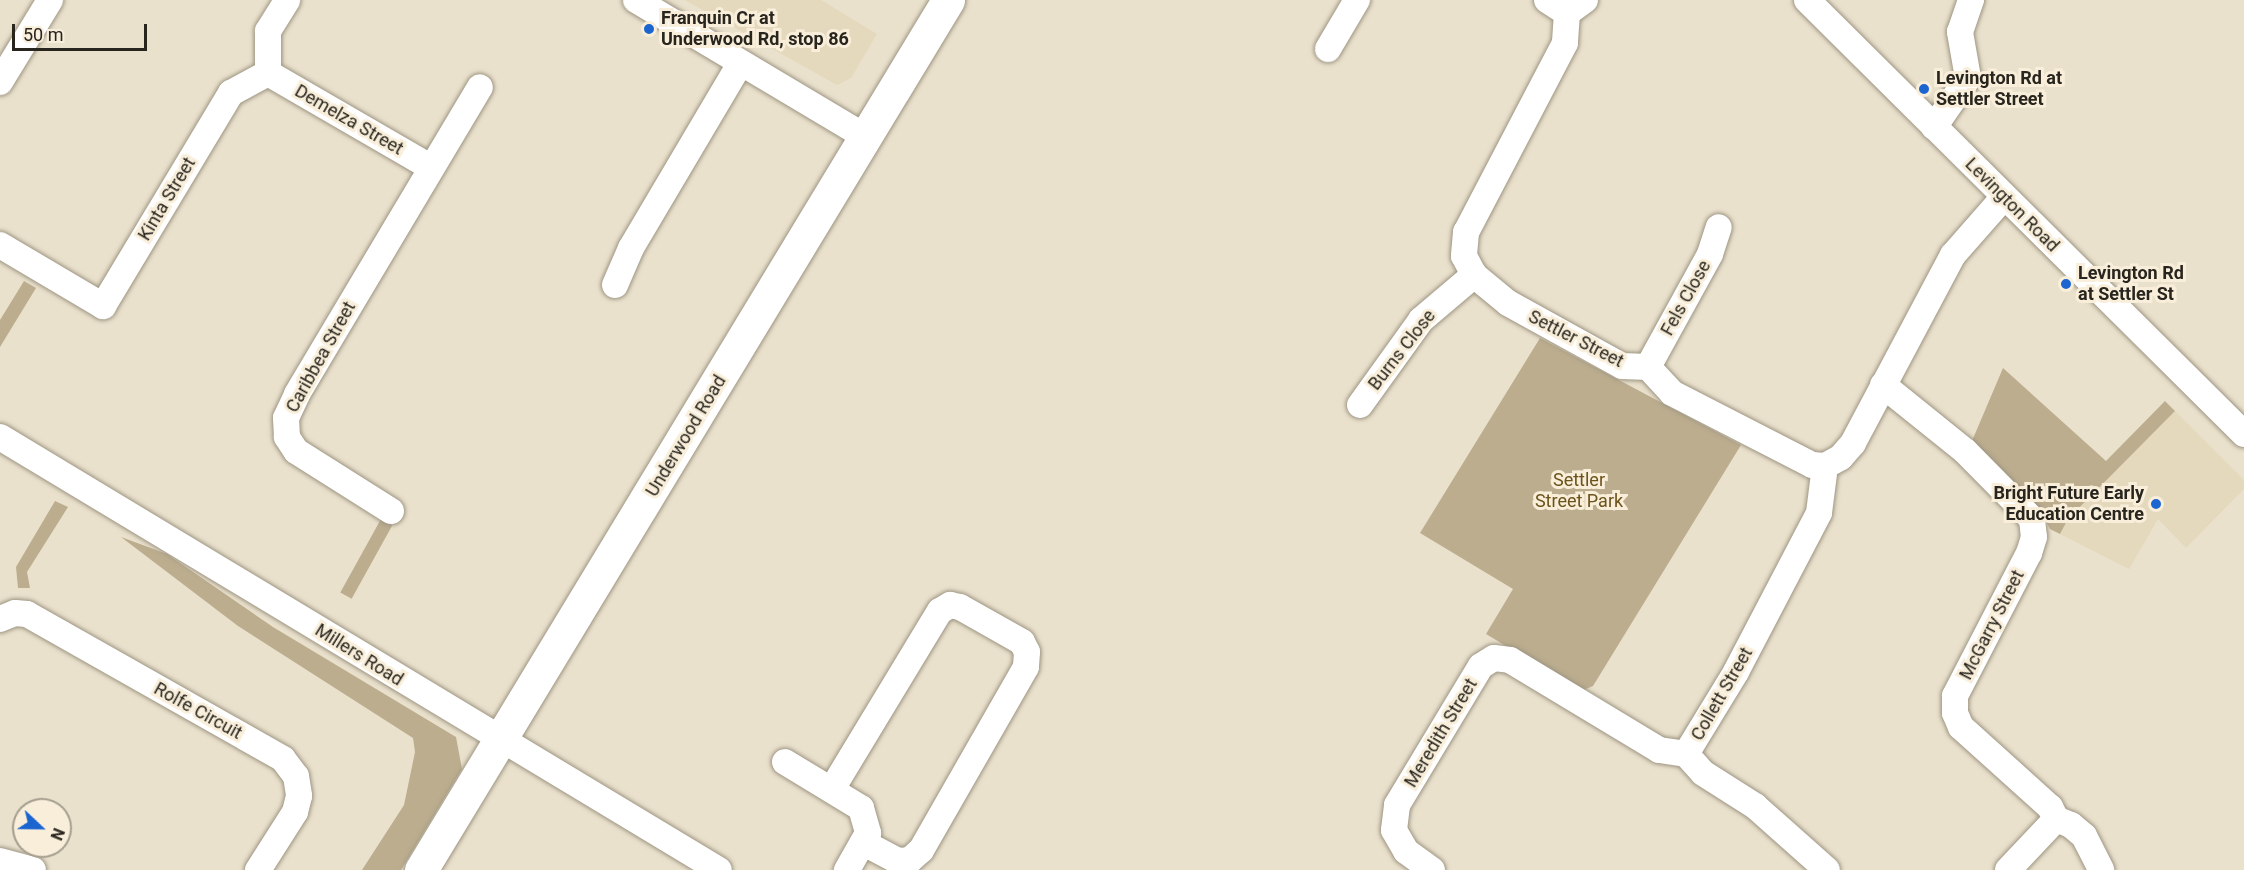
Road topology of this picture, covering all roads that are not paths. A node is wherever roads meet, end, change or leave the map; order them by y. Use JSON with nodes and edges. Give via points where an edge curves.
{"nodes":[{"id":1,"x":50,"y":0,"type":"edge"},
{"id":2,"x":287,"y":0,"type":"edge"},
{"id":3,"x":636,"y":0,"type":"edge"},
{"id":4,"x":948,"y":0,"type":"edge"},
{"id":5,"x":1358,"y":0,"type":"edge"},
{"id":6,"x":1807,"y":0,"type":"edge"},
{"id":7,"x":1971,"y":0,"type":"edge"},
{"id":8,"x":1567,"y":4,"type":"edge"},
{"id":9,"x":1328,"y":49,"type":"dead end"},
{"id":10,"x":740,"y":64,"type":"junction"},
{"id":11,"x":268,"y":73,"type":"junction"},
{"id":12,"x":0,"y":82,"type":"edge"},
{"id":13,"x":480,"y":87,"type":"dead end"},
{"id":14,"x":1934,"y":127,"type":"junction"},
{"id":15,"x":864,"y":136,"type":"junction"},
{"id":16,"x":430,"y":167,"type":"junction"},
{"id":17,"x":2004,"y":197,"type":"junction"},
{"id":18,"x":1719,"y":227,"type":"dead end"},
{"id":19,"x":0,"y":245,"type":"edge"},
{"id":20,"x":1474,"y":275,"type":"junction"},
{"id":21,"x":615,"y":285,"type":"dead end"},
{"id":22,"x":1648,"y":367,"type":"junction"},
{"id":23,"x":1883,"y":385,"type":"junction"},
{"id":24,"x":1360,"y":405,"type":"dead end"},
{"id":25,"x":2244,"y":434,"type":"edge"},
{"id":26,"x":0,"y":437,"type":"edge"},
{"id":27,"x":1826,"y":466,"type":"junction"},
{"id":28,"x":391,"y":511,"type":"dead end"},
{"id":29,"x":0,"y":619,"type":"edge"},
{"id":30,"x":501,"y":739,"type":"junction"},
{"id":31,"x":1686,"y":754,"type":"junction"},
{"id":32,"x":785,"y":762,"type":"dead end"},
{"id":33,"x":832,"y":789,"type":"junction"},
{"id":34,"x":2056,"y":819,"type":"junction"},
{"id":35,"x":864,"y":843,"type":"junction"},
{"id":36,"x":0,"y":861,"type":"edge"},
{"id":37,"x":33,"y":870,"type":"edge"},
{"id":38,"x":258,"y":870,"type":"edge"},
{"id":39,"x":421,"y":870,"type":"edge"},
{"id":40,"x":718,"y":870,"type":"edge"},
{"id":41,"x":847,"y":870,"type":"edge"},
{"id":42,"x":1432,"y":870,"type":"edge"},
{"id":43,"x":1827,"y":870,"type":"edge"},
{"id":44,"x":2008,"y":870,"type":"edge"},
{"id":45,"x":2101,"y":870,"type":"edge"}],
"edges":[{"from":1,"to":12,"type":"street"},
{"from":2,"to":11,"type":"street","via":[[268,31]]},
{"from":3,"to":10,"type":"street"},
{"from":4,"to":15,"type":"main road","name":"Underwood Road"},
{"from":5,"to":9,"type":"street"},
{"from":6,"to":14,"type":"street","name":"Levington Road"},
{"from":7,"to":14,"type":"street","via":[[1960,32],[1968,78]]},
{"from":8,"to":20,"type":"street","via":[[1566,44],[1466,232],[1464,256]]},
{"from":10,"to":15,"type":"street"},
{"from":10,"to":21,"type":"street","via":[[631,248]]},
{"from":11,"to":16,"type":"street","name":"Demelza Street"},
{"from":11,"to":19,"type":"street","name":"Kinta Street","via":[[231,93],[103,306]]},
{"from":13,"to":16,"type":"street","name":"Caribbea Street"},
{"from":14,"to":17,"type":"street","name":"Levington Road"},
{"from":15,"to":30,"type":"main road","name":"Underwood Road"},
{"from":16,"to":28,"type":"street","name":"Caribbea Street","via":[[286,418],[287,437],[296,452]]},
{"from":17,"to":23,"type":"street","via":[[1953,255]]},
{"from":17,"to":25,"type":"street","name":"Levington Road"},
{"from":18,"to":22,"type":"street","name":"Fels Close","via":[[1710,254]]},
{"from":20,"to":22,"type":"street","name":"Settler Street","via":[[1508,303],[1622,366]]},
{"from":20,"to":24,"type":"street","name":"Burns Close","via":[[1421,321]]},
{"from":22,"to":27,"type":"street","name":"Settler Street","via":[[1672,393],[1812,465]]},
{"from":23,"to":27,"type":"street","via":[[1852,443],[1841,457]]},
{"from":23,"to":34,"type":"street","name":"McGarry Street","via":[[1965,451],[2032,519],[2034,537],[2029,553],[1955,696],[1955,713],[1960,727],[2050,807]]},
{"from":26,"to":30,"type":"street","name":"Millers Road"},
{"from":27,"to":31,"type":"street","name":"Collett Street","via":[[1819,513],[1736,672]]},
{"from":29,"to":38,"type":"street","name":"Rolfe Circuit","via":[[15,613],[27,614],[283,759],[297,776],[299,796],[295,812]]},
{"from":30,"to":39,"type":"main road","name":"Underwood Road"},
{"from":30,"to":40,"type":"street","name":"Millers Road"},
{"from":31,"to":42,"type":"street","name":"Meredith Street","via":[[1659,750],[1510,660],[1494,658],[1481,666],[1397,806],[1394,830],[1406,851]]},
{"from":31,"to":43,"type":"street","name":"Collett Street","via":[[1703,773],[1755,806]]},
{"from":32,"to":33,"type":"street"},
{"from":33,"to":35,"type":"street","via":[[861,808],[868,823]]},
{"from":33,"to":35,"type":"street","via":[[940,611],[950,605],[960,607],[1022,642],[1027,652],[1026,668],[921,850],[910,860],[898,861]]},
{"from":34,"to":44,"type":"street"},
{"from":34,"to":45,"type":"street","name":"McGarry Street","via":[[2084,836]]},
{"from":35,"to":41,"type":"street"},
{"from":36,"to":37,"type":"street"}]}
